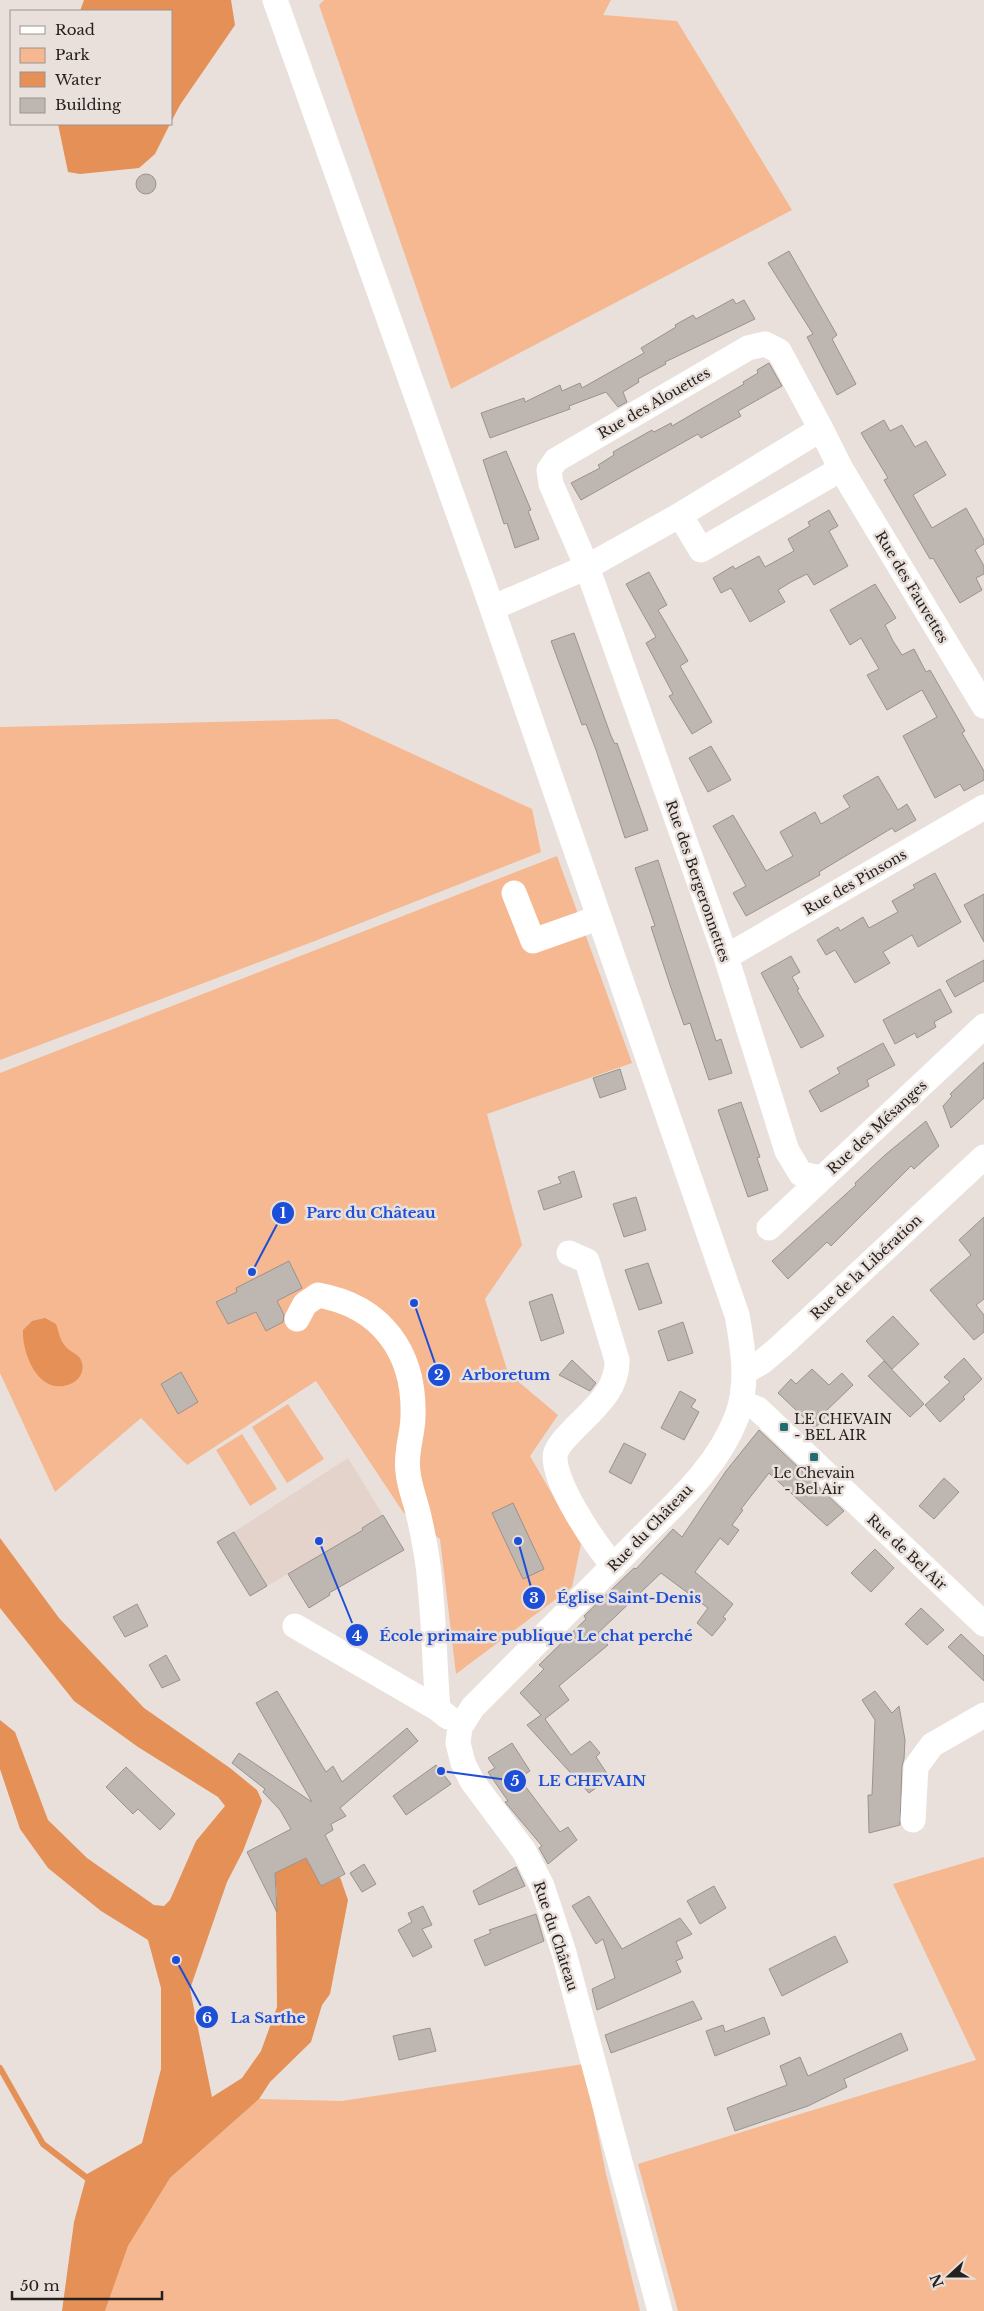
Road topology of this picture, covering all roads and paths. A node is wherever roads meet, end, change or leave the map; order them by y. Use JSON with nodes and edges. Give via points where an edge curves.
{"nodes":[{"id":1,"x":275,"y":0,"type":"edge"},
{"id":2,"x":821,"y":429,"type":"junction"},
{"id":3,"x":841,"y":469,"type":"junction"},
{"id":4,"x":680,"y":514,"type":"junction"},
{"id":5,"x":587,"y":567,"type":"junction"},
{"id":6,"x":492,"y":608,"type":"junction"},
{"id":7,"x":984,"y":706,"type":"edge"},
{"id":8,"x":984,"y":807,"type":"edge"},
{"id":9,"x":514,"y":893,"type":"dead end"},
{"id":10,"x":598,"y":918,"type":"junction"},
{"id":11,"x":726,"y":957,"type":"junction"},
{"id":12,"x":984,"y":1026,"type":"edge"},
{"id":13,"x":984,"y":1157,"type":"edge"},
{"id":14,"x":822,"y":1178,"type":"junction"},
{"id":15,"x":769,"y":1228,"type":"dead end"},
{"id":16,"x":570,"y":1253,"type":"dead end"},
{"id":17,"x":297,"y":1319,"type":"dead end"},
{"id":18,"x":744,"y":1372,"type":"junction"},
{"id":19,"x":741,"y":1402,"type":"junction"},
{"id":20,"x":614,"y":1566,"type":"junction"},
{"id":21,"x":984,"y":1624,"type":"edge"},
{"id":22,"x":295,"y":1626,"type":"dead end"},
{"id":23,"x":438,"y":1709,"type":"junction"},
{"id":24,"x":984,"y":1715,"type":"edge"},
{"id":25,"x":460,"y":1728,"type":"junction"},
{"id":26,"x":913,"y":1820,"type":"dead end"},
{"id":27,"x":660,"y":2311,"type":"edge"}],
"edges":[{"from":1,"to":6,"type":"street","name":"Rue du Château"},
{"from":2,"to":3,"type":"street","name":"Rue des Fauvettes"},
{"from":2,"to":4,"type":"street"},
{"from":2,"to":5,"type":"street","name":"Rue des Alouettes","via":[[779,351],[766,344],[748,348],[556,460],[549,470],[551,484]]},
{"from":3,"to":4,"type":"street","via":[[702,550]]},
{"from":3,"to":7,"type":"street","name":"Rue des Fauvettes"},
{"from":4,"to":5,"type":"street"},
{"from":5,"to":6,"type":"street"},
{"from":5,"to":11,"type":"street","name":"Rue des Bergeronnettes"},
{"from":6,"to":10,"type":"street","name":"Rue du Château"},
{"from":8,"to":11,"type":"street","name":"Rue des Pinsons"},
{"from":9,"to":10,"type":"street","via":[[532,941]]},
{"from":10,"to":18,"type":"street","name":"Rue du Château","via":[[736,1315]]},
{"from":11,"to":14,"type":"street","name":"Rue des Bergeronnettes","via":[[788,1151],[801,1174]]},
{"from":12,"to":14,"type":"street","name":"Rue des Mésanges"},
{"from":13,"to":18,"type":"street","name":"Rue de la Libération","via":[[775,1351]]},
{"from":14,"to":15,"type":"street","name":"Rue des Mésanges"},
{"from":16,"to":20,"type":"street","via":[[587,1261],[618,1372],[606,1394],[558,1446],[555,1462],[564,1488],[602,1552]]},
{"from":17,"to":23,"type":"street","via":[[304,1304],[318,1295],[338,1298],[369,1313],[387,1330],[408,1372],[413,1418],[407,1448],[408,1473],[427,1558]]},
{"from":18,"to":19,"type":"street","name":"Rue du Château"},
{"from":19,"to":20,"type":"street","name":"Rue du Château","via":[[714,1459],[681,1498]]},
{"from":19,"to":21,"type":"street","name":"Rue de Bel Air","via":[[758,1409]]},
{"from":20,"to":25,"type":"street","name":"Rue du Château","via":[[474,1707]]},
{"from":22,"to":23,"type":"street"},
{"from":23,"to":25,"type":"street"},
{"from":24,"to":26,"type":"street","via":[[932,1745],[916,1767]]},
{"from":25,"to":27,"type":"street","name":"Rue du Château","via":[[458,1743],[463,1763],[524,1851],[542,1886],[564,1953]]}]}
